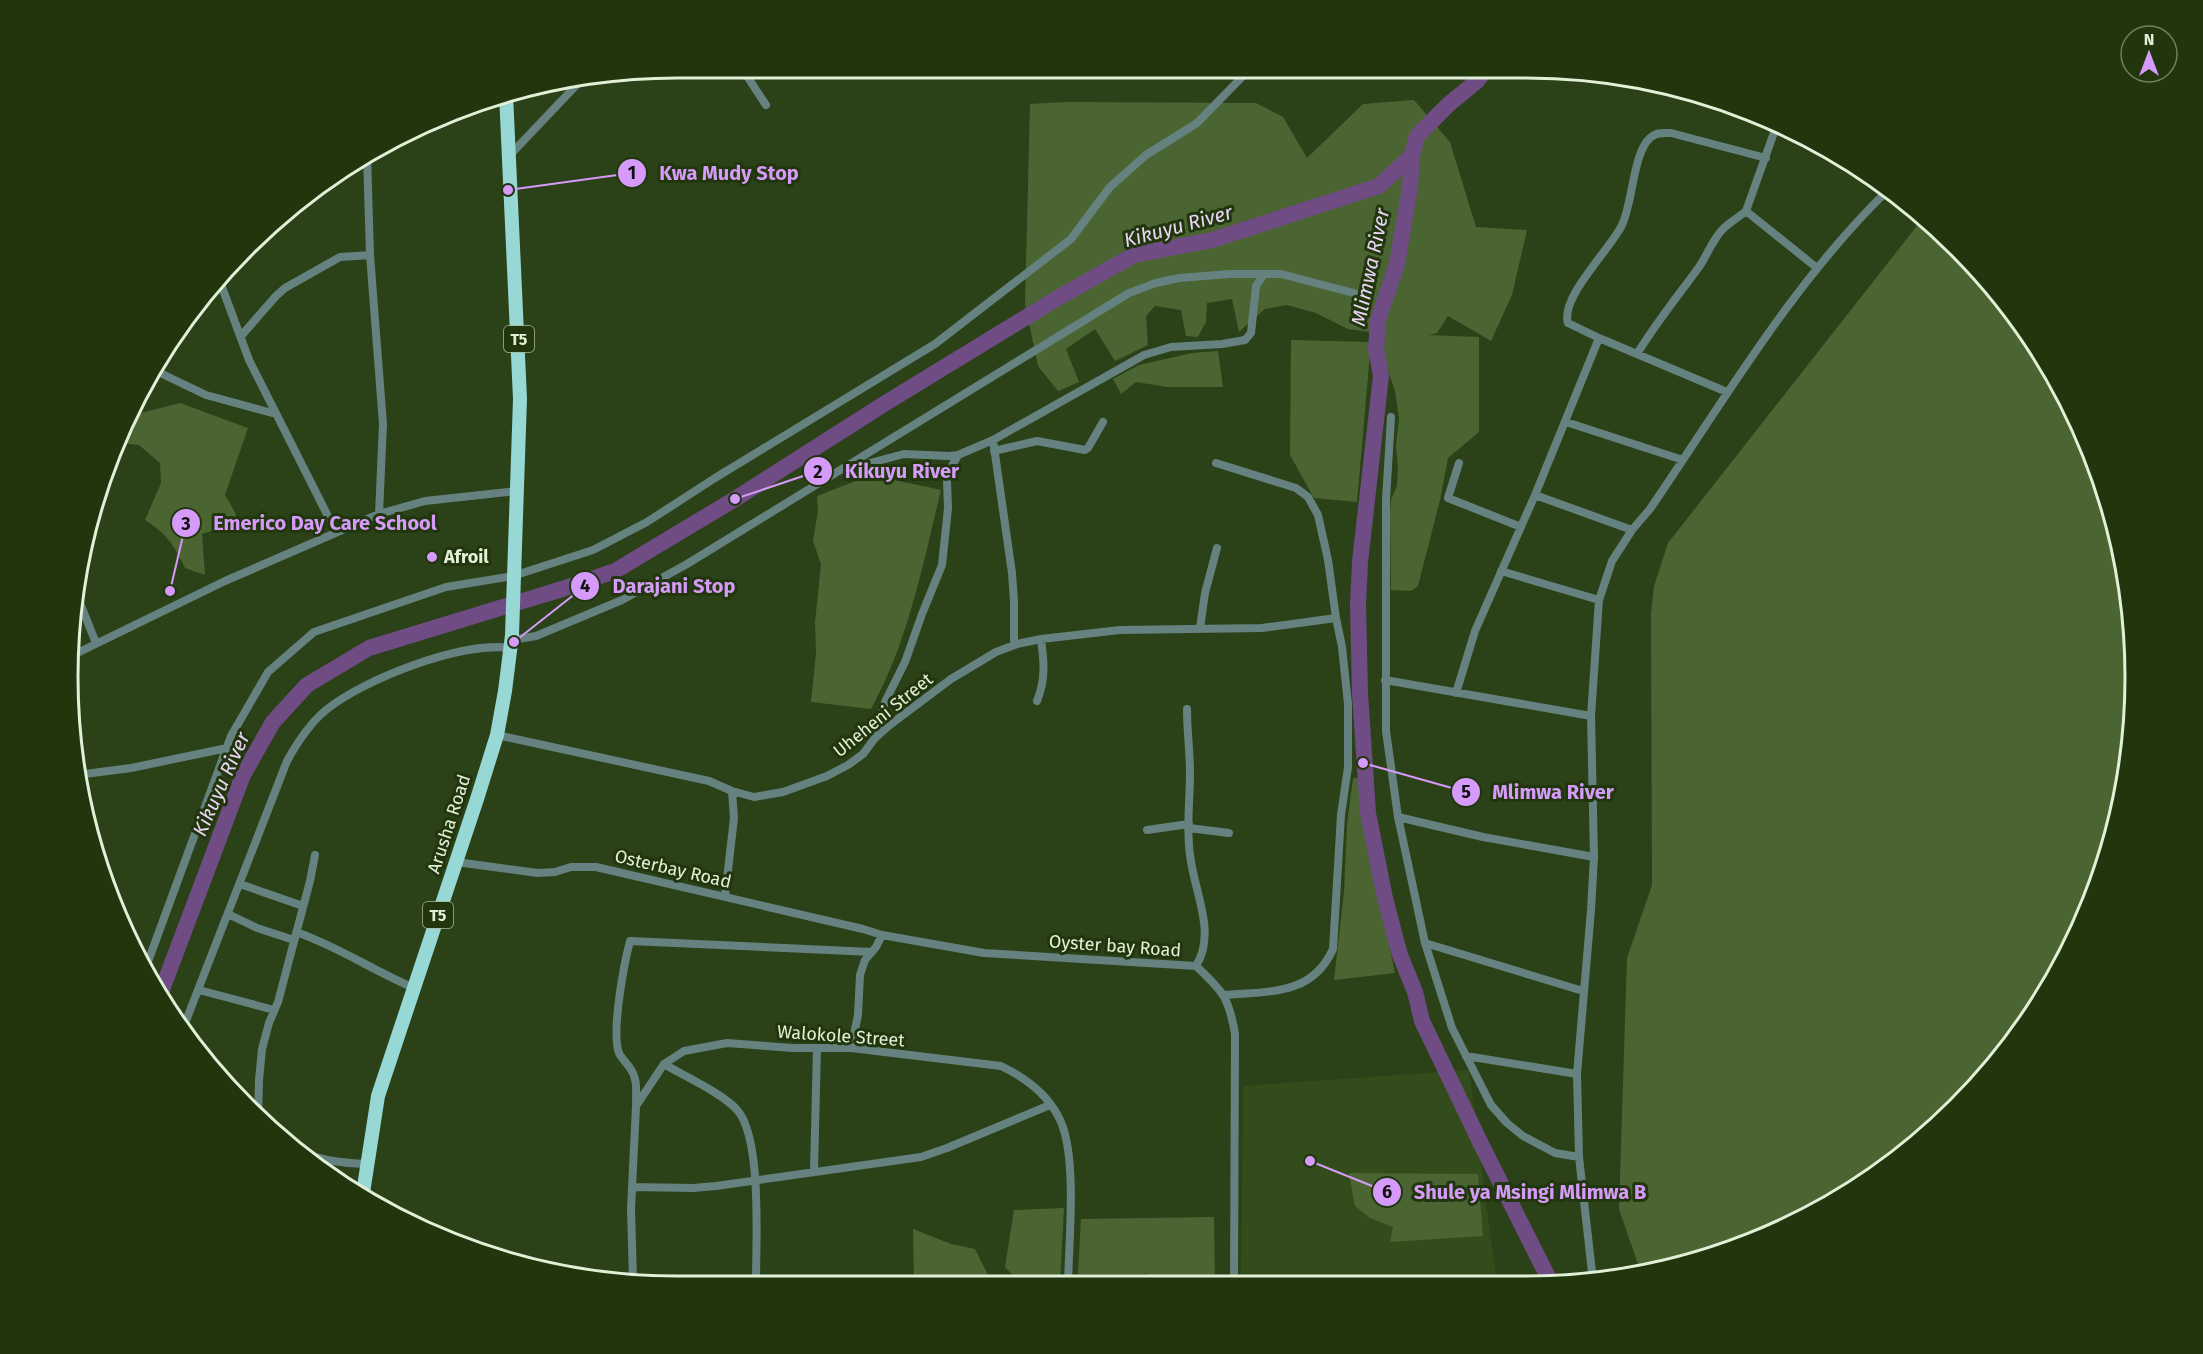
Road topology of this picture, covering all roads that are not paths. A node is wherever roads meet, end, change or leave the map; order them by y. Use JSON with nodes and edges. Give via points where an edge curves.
{"nodes":[{"id":1,"x":748,"y":78,"type":"edge"},
{"id":2,"x":1241,"y":78,"type":"edge"},
{"id":3,"x":574,"y":87,"type":"edge"},
{"id":4,"x":507,"y":103,"type":"edge"},
{"id":5,"x":766,"y":105,"type":"dead end"},
{"id":6,"x":1774,"y":133,"type":"edge"},
{"id":7,"x":510,"y":155,"type":"junction"},
{"id":8,"x":1766,"y":158,"type":"junction"},
{"id":9,"x":367,"y":164,"type":"edge"},
{"id":10,"x":1882,"y":196,"type":"edge"},
{"id":11,"x":1746,"y":211,"type":"junction"},
{"id":12,"x":370,"y":255,"type":"junction"},
{"id":13,"x":1817,"y":268,"type":"junction"},
{"id":14,"x":1264,"y":274,"type":"junction"},
{"id":15,"x":222,"y":288,"type":"edge"},
{"id":16,"x":1369,"y":297,"type":"dead end"},
{"id":17,"x":241,"y":336,"type":"junction"},
{"id":18,"x":1599,"y":338,"type":"junction"},
{"id":19,"x":1637,"y":354,"type":"junction"},
{"id":20,"x":161,"y":373,"type":"edge"},
{"id":21,"x":1728,"y":392,"type":"junction"},
{"id":22,"x":276,"y":414,"type":"junction"},
{"id":23,"x":1391,"y":417,"type":"dead end"},
{"id":24,"x":1103,"y":422,"type":"dead end"},
{"id":25,"x":1566,"y":422,"type":"junction"},
{"id":26,"x":993,"y":440,"type":"junction"},
{"id":27,"x":994,"y":451,"type":"junction"},
{"id":28,"x":958,"y":455,"type":"junction"},
{"id":29,"x":1683,"y":460,"type":"junction"},
{"id":30,"x":1215,"y":463,"type":"dead end"},
{"id":31,"x":1459,"y":463,"type":"dead end"},
{"id":32,"x":840,"y":471,"type":"junction"},
{"id":33,"x":517,"y":491,"type":"junction"},
{"id":34,"x":1535,"y":495,"type":"junction"},
{"id":35,"x":379,"y":514,"type":"junction"},
{"id":36,"x":1521,"y":527,"type":"junction"},
{"id":37,"x":1632,"y":530,"type":"junction"},
{"id":38,"x":336,"y":532,"type":"junction"},
{"id":39,"x":1217,"y":548,"type":"dead end"},
{"id":40,"x":1501,"y":571,"type":"junction"},
{"id":41,"x":513,"y":580,"type":"junction"},
{"id":42,"x":1599,"y":600,"type":"junction"},
{"id":43,"x":82,"y":608,"type":"edge"},
{"id":44,"x":1336,"y":618,"type":"junction"},
{"id":45,"x":1200,"y":628,"type":"junction"},
{"id":46,"x":1041,"y":639,"type":"junction"},
{"id":47,"x":511,"y":641,"type":"junction"},
{"id":48,"x":96,"y":643,"type":"junction"},
{"id":49,"x":1014,"y":645,"type":"junction"},
{"id":50,"x":79,"y":652,"type":"edge"},
{"id":51,"x":1385,"y":680,"type":"junction"},
{"id":52,"x":1456,"y":693,"type":"junction"},
{"id":53,"x":1037,"y":701,"type":"dead end"},
{"id":54,"x":1187,"y":709,"type":"dead end"},
{"id":55,"x":1591,"y":716,"type":"junction"},
{"id":56,"x":497,"y":735,"type":"junction"},
{"id":57,"x":875,"y":738,"type":"junction"},
{"id":58,"x":226,"y":748,"type":"junction"},
{"id":59,"x":86,"y":774,"type":"edge"},
{"id":60,"x":732,"y":791,"type":"junction"},
{"id":61,"x":1398,"y":817,"type":"junction"},
{"id":62,"x":1189,"y":826,"type":"junction"},
{"id":63,"x":1147,"y":830,"type":"dead end"},
{"id":64,"x":1229,"y":833,"type":"dead end"},
{"id":65,"x":315,"y":855,"type":"dead end"},
{"id":66,"x":1593,"y":857,"type":"junction"},
{"id":67,"x":456,"y":862,"type":"junction"},
{"id":68,"x":240,"y":884,"type":"junction"},
{"id":69,"x":725,"y":896,"type":"junction"},
{"id":70,"x":303,"y":906,"type":"junction"},
{"id":71,"x":228,"y":914,"type":"junction"},
{"id":72,"x":882,"y":935,"type":"junction"},
{"id":73,"x":295,"y":936,"type":"junction"},
{"id":74,"x":1425,"y":943,"type":"junction"},
{"id":75,"x":872,"y":952,"type":"junction"},
{"id":76,"x":149,"y":959,"type":"edge"},
{"id":77,"x":1196,"y":966,"type":"junction"},
{"id":78,"x":414,"y":988,"type":"junction"},
{"id":79,"x":199,"y":990,"type":"junction"},
{"id":80,"x":1583,"y":992,"type":"junction"},
{"id":81,"x":1224,"y":995,"type":"junction"},
{"id":82,"x":274,"y":1010,"type":"junction"},
{"id":83,"x":187,"y":1021,"type":"edge"},
{"id":84,"x":817,"y":1048,"type":"junction"},
{"id":85,"x":851,"y":1048,"type":"junction"},
{"id":86,"x":1466,"y":1056,"type":"junction"},
{"id":87,"x":664,"y":1065,"type":"junction"},
{"id":88,"x":1577,"y":1074,"type":"junction"},
{"id":89,"x":258,"y":1105,"type":"edge"},
{"id":90,"x":1050,"y":1105,"type":"junction"},
{"id":91,"x":636,"y":1106,"type":"junction"},
{"id":92,"x":1579,"y":1157,"type":"junction"},
{"id":93,"x":324,"y":1160,"type":"edge"},
{"id":94,"x":367,"y":1164,"type":"junction"},
{"id":95,"x":814,"y":1171,"type":"junction"},
{"id":96,"x":756,"y":1181,"type":"junction"},
{"id":97,"x":632,"y":1187,"type":"junction"},
{"id":98,"x":364,"y":1188,"type":"edge"},
{"id":99,"x":1592,"y":1272,"type":"edge"},
{"id":100,"x":633,"y":1274,"type":"edge"},
{"id":101,"x":756,"y":1276,"type":"edge"},
{"id":102,"x":1068,"y":1276,"type":"edge"},
{"id":103,"x":1234,"y":1276,"type":"edge"}],
"edges":[{"from":1,"to":5,"type":"street"},
{"from":2,"to":41,"type":"street","via":[[1197,123],[1146,155],[1110,187],[1071,239],[935,344],[647,522],[593,550]]},
{"from":3,"to":7,"type":"street"},
{"from":4,"to":7,"type":"highway","number":"T5"},
{"from":6,"to":8,"type":"street"},
{"from":7,"to":33,"type":"highway","number":"T5","via":[[519,365]]},
{"from":8,"to":11,"type":"street"},
{"from":8,"to":18,"type":"street","via":[[1671,133],[1651,136],[1640,153],[1621,228],[1566,311],[1568,323]]},
{"from":9,"to":12,"type":"street"},
{"from":10,"to":13,"type":"street"},
{"from":11,"to":13,"type":"street"},
{"from":11,"to":19,"type":"street","via":[[1717,236]]},
{"from":12,"to":17,"type":"street","via":[[340,257],[285,288]]},
{"from":12,"to":35,"type":"street","via":[[383,424]]},
{"from":13,"to":21,"type":"street"},
{"from":14,"to":16,"type":"street","via":[[1298,277]]},
{"from":14,"to":26,"type":"street","via":[[1255,289],[1251,333],[1245,340],[1171,347],[1144,356]]},
{"from":14,"to":32,"type":"street","via":[[1179,278],[1129,293]]},
{"from":15,"to":17,"type":"street"},
{"from":17,"to":22,"type":"street"},
{"from":18,"to":19,"type":"street"},
{"from":18,"to":25,"type":"street"},
{"from":19,"to":21,"type":"street"},
{"from":20,"to":22,"type":"street","via":[[206,394]]},
{"from":21,"to":29,"type":"street"},
{"from":22,"to":38,"type":"street"},
{"from":23,"to":51,"type":"street","via":[[1386,500]]},
{"from":24,"to":27,"type":"street","via":[[1085,450],[1036,441]]},
{"from":25,"to":29,"type":"street"},
{"from":25,"to":34,"type":"street"},
{"from":26,"to":27,"type":"street"},
{"from":26,"to":28,"type":"street"},
{"from":27,"to":49,"type":"street","via":[[1012,573]]},
{"from":28,"to":32,"type":"street","via":[[903,454]]},
{"from":28,"to":57,"type":"street","via":[[947,481],[942,565],[905,662],[885,702]]},
{"from":29,"to":37,"type":"street"},
{"from":30,"to":44,"type":"street","via":[[1282,482],[1308,496],[1318,515],[1326,549]]},
{"from":31,"to":36,"type":"street","via":[[1448,498]]},
{"from":32,"to":47,"type":"street","via":[[622,600],[536,636]]},
{"from":33,"to":35,"type":"street","via":[[425,501]]},
{"from":33,"to":41,"type":"highway","number":"T5"},
{"from":34,"to":36,"type":"street"},
{"from":34,"to":37,"type":"street"},
{"from":35,"to":38,"type":"street"},
{"from":36,"to":40,"type":"street"},
{"from":37,"to":42,"type":"street","via":[[1612,561]]},
{"from":38,"to":48,"type":"street"},
{"from":39,"to":45,"type":"street"},
{"from":40,"to":42,"type":"street"},
{"from":40,"to":52,"type":"street","via":[[1474,632]]},
{"from":41,"to":47,"type":"highway","number":"T5"},
{"from":41,"to":58,"type":"street","via":[[446,587],[314,632],[268,672]]},
{"from":42,"to":55,"type":"street"},
{"from":43,"to":48,"type":"street"},
{"from":44,"to":45,"type":"street","name":"Uheheni Street","via":[[1262,628]]},
{"from":44,"to":81,"type":"street","via":[[1347,693],[1348,757],[1333,949],[1326,965],[1296,986]]},
{"from":45,"to":46,"type":"street","name":"Uheheni Street","via":[[1120,630]]},
{"from":46,"to":49,"type":"street","name":"Uheheni Street"},
{"from":46,"to":53,"type":"street","via":[[1045,674]]},
{"from":47,"to":56,"type":"highway","name":"Arusha Road","number":"T5"},
{"from":47,"to":68,"type":"street","via":[[434,659],[350,693],[324,711],[287,761]]},
{"from":48,"to":50,"type":"street"},
{"from":49,"to":57,"type":"street","name":"Uheheni Street","via":[[951,679]]},
{"from":51,"to":52,"type":"street"},
{"from":51,"to":61,"type":"street","via":[[1386,731]]},
{"from":52,"to":55,"type":"street"},
{"from":54,"to":62,"type":"street"},
{"from":55,"to":66,"type":"street"},
{"from":56,"to":60,"type":"street","name":"Uheheni Street","via":[[709,781]]},
{"from":56,"to":67,"type":"highway","name":"Arusha Road","number":"T5"},
{"from":57,"to":60,"type":"street","name":"Uheheni Street","via":[[863,754],[827,776],[783,792],[754,797]]},
{"from":58,"to":59,"type":"street"},
{"from":58,"to":76,"type":"street"},
{"from":60,"to":69,"type":"street","via":[[734,818]]},
{"from":61,"to":66,"type":"street"},
{"from":61,"to":74,"type":"street"},
{"from":62,"to":63,"type":"street"},
{"from":62,"to":64,"type":"street"},
{"from":62,"to":77,"type":"street","via":[[1189,855],[1203,915],[1205,944]]},
{"from":65,"to":70,"type":"street"},
{"from":66,"to":80,"type":"street"},
{"from":67,"to":69,"type":"street","name":"Osterbay Road","via":[[538,873],[596,867]]},
{"from":67,"to":78,"type":"highway","name":"Arusha Road","number":"T5"},
{"from":68,"to":70,"type":"street"},
{"from":68,"to":71,"type":"street"},
{"from":69,"to":72,"type":"street","name":"Osterbay Road"},
{"from":70,"to":73,"type":"street"},
{"from":71,"to":73,"type":"street","via":[[257,928]]},
{"from":71,"to":79,"type":"street"},
{"from":72,"to":75,"type":"street"},
{"from":72,"to":77,"type":"street","name":"Oyster bay Road","via":[[984,953]]},
{"from":73,"to":78,"type":"street","via":[[318,939]]},
{"from":73,"to":82,"type":"street"},
{"from":74,"to":80,"type":"street"},
{"from":74,"to":86,"type":"street","via":[[1452,1028]]},
{"from":75,"to":85,"type":"street","via":[[860,975]]},
{"from":75,"to":91,"type":"street","via":[[630,941],[623,966],[616,1035],[619,1054],[636,1078]]},
{"from":77,"to":81,"type":"street","name":"Oyster bay Road"},
{"from":78,"to":94,"type":"highway","name":"Arusha Road","number":"T5","via":[[378,1096]]},
{"from":79,"to":82,"type":"street"},
{"from":79,"to":83,"type":"street"},
{"from":80,"to":88,"type":"street"},
{"from":81,"to":103,"type":"street","name":"Oyster bay Road","via":[[1235,1034]]},
{"from":82,"to":89,"type":"street","via":[[262,1049]]},
{"from":84,"to":85,"type":"street","name":"Walokole Street"},
{"from":84,"to":87,"type":"street","name":"Walokole Street","via":[[727,1043],[684,1051]]},
{"from":84,"to":95,"type":"street"},
{"from":85,"to":90,"type":"street","name":"Walokole Street","via":[[1001,1066],[1031,1084]]},
{"from":86,"to":88,"type":"street"},
{"from":86,"to":92,"type":"street","via":[[1491,1105],[1507,1123],[1555,1153]]},
{"from":87,"to":91,"type":"street","name":"Walokole Street"},
{"from":87,"to":96,"type":"street","via":[[738,1110],[749,1134]]},
{"from":88,"to":92,"type":"street"},
{"from":90,"to":95,"type":"street","via":[[921,1157]]},
{"from":90,"to":102,"type":"street","name":"Walokole Street","via":[[1061,1122],[1068,1156]]},
{"from":91,"to":97,"type":"street"},
{"from":92,"to":99,"type":"street"},
{"from":93,"to":94,"type":"street"},
{"from":94,"to":98,"type":"highway","name":"Arusha Road","number":"T5"},
{"from":95,"to":96,"type":"street"},
{"from":96,"to":97,"type":"street","via":[[693,1188]]},
{"from":96,"to":101,"type":"street"},
{"from":97,"to":100,"type":"street"}]}
